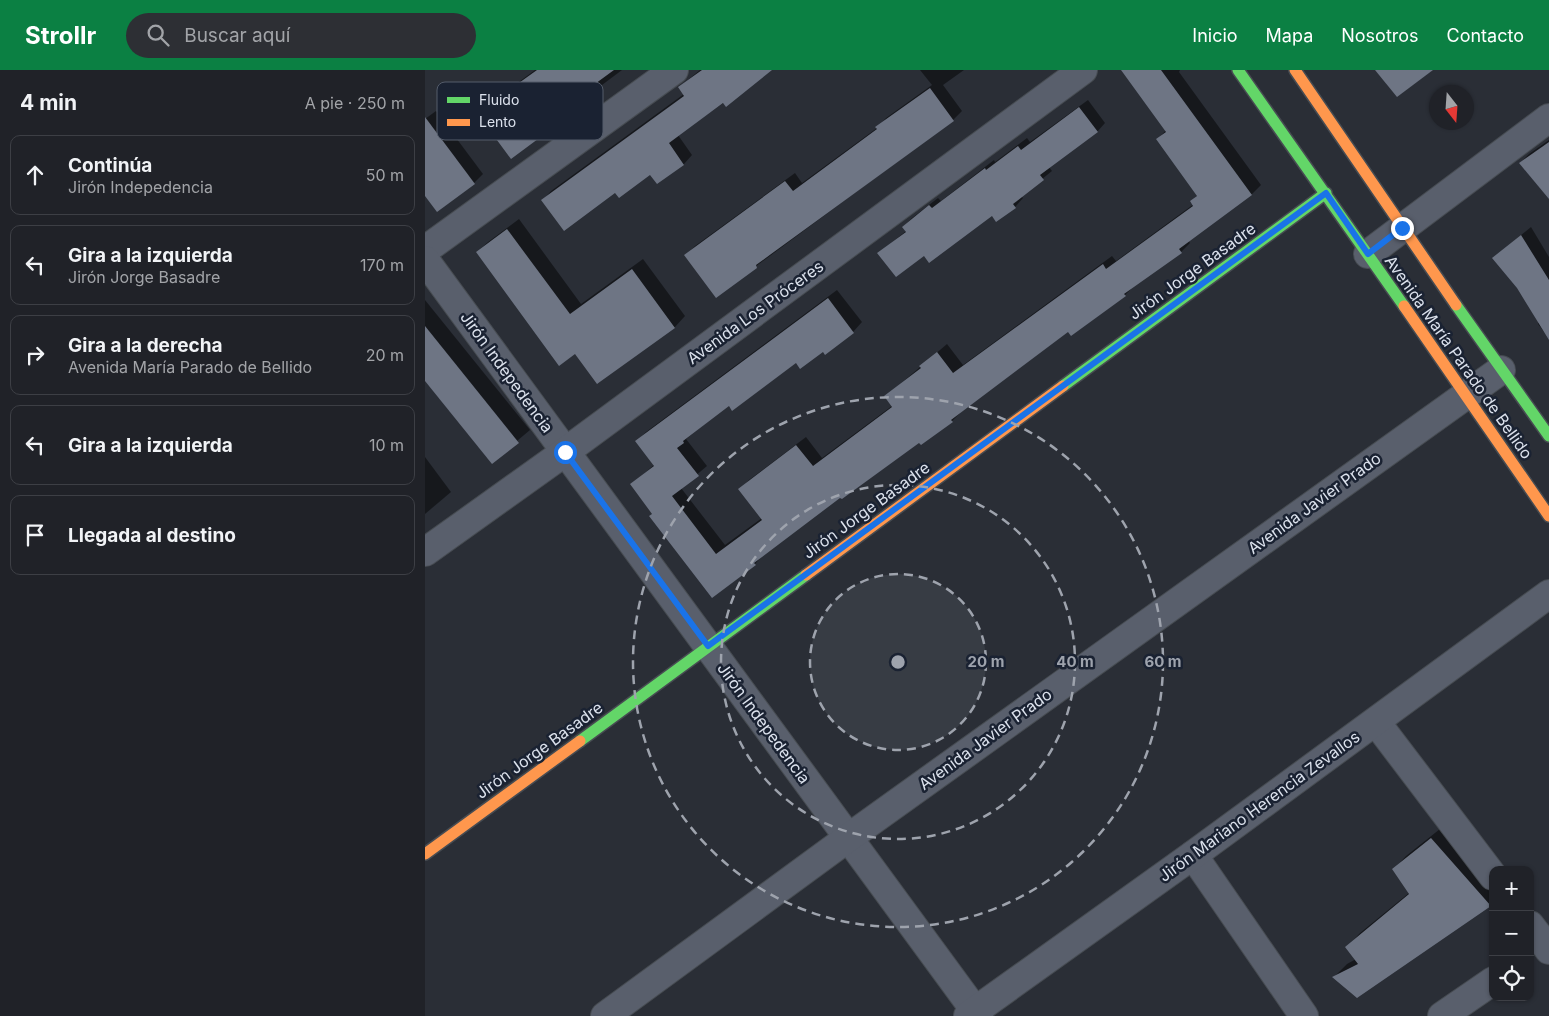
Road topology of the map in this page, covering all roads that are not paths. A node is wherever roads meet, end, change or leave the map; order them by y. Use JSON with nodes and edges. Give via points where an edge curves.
{"nodes":[{"id":1,"x":674,"y":70,"type":"edge"},
{"id":2,"x":1083,"y":70,"type":"edge"},
{"id":3,"x":1238,"y":70,"type":"edge"},
{"id":4,"x":1295,"y":70,"type":"edge"},
{"id":5,"x":1549,"y":118,"type":"edge"},
{"id":6,"x":603,"y":121,"type":"edge"},
{"id":7,"x":577,"y":140,"type":"edge"},
{"id":8,"x":1326,"y":193,"type":"junction"},
{"id":9,"x":1402,"y":228,"type":"junction"},
{"id":10,"x":425,"y":250,"type":"edge"},
{"id":11,"x":1368,"y":254,"type":"junction"},
{"id":12,"x":425,"y":260,"type":"edge"},
{"id":13,"x":1501,"y":370,"type":"junction"},
{"id":14,"x":1465,"y":394,"type":"junction"},
{"id":15,"x":1544,"y":419,"type":"edge"},
{"id":16,"x":565,"y":452,"type":"junction"},
{"id":17,"x":1549,"y":516,"type":"edge"},
{"id":18,"x":425,"y":552,"type":"edge"},
{"id":19,"x":1549,"y":594,"type":"edge"},
{"id":20,"x":708,"y":646,"type":"junction"},
{"id":21,"x":1375,"y":722,"type":"junction"},
{"id":22,"x":848,"y":838,"type":"junction"},
{"id":23,"x":425,"y":854,"type":"edge"},
{"id":24,"x":1193,"y":855,"type":"junction"},
{"id":25,"x":1489,"y":871,"type":"edge"},
{"id":26,"x":1489,"y":984,"type":"edge"},
{"id":27,"x":974,"y":1014,"type":"edge"},
{"id":28,"x":605,"y":1016,"type":"edge"},
{"id":29,"x":1304,"y":1016,"type":"edge"},
{"id":30,"x":1442,"y":1016,"type":"edge"}],
"edges":[{"from":1,"to":6,"type":"street"},
{"from":2,"to":16,"type":"street","name":"Avenida Los Próceres"},
{"from":3,"to":8,"type":"street","name":"Avenida María Parado de Bellido"},
{"from":4,"to":9,"type":"street","name":"Avenida María Parado de Bellido"},
{"from":5,"to":9,"type":"street"},
{"from":7,"to":10,"type":"street"},
{"from":8,"to":11,"type":"street","name":"Avenida María Parado de Bellido"},
{"from":8,"to":20,"type":"street","name":"Jirón Jorge Basadre"},
{"from":9,"to":11,"type":"street"},
{"from":9,"to":13,"type":"street","name":"Avenida María Parado de Bellido"},
{"from":11,"to":14,"type":"street","name":"Avenida María Parado de Bellido"},
{"from":12,"to":16,"type":"street","name":"Jirón Indepedencia"},
{"from":13,"to":14,"type":"street","name":"Avenida Javier Prado"},
{"from":13,"to":15,"type":"street","name":"Avenida María Parado de Bellido"},
{"from":14,"to":17,"type":"street","name":"Avenida María Parado de Bellido"},
{"from":14,"to":22,"type":"street","name":"Avenida Javier Prado"},
{"from":16,"to":18,"type":"street","name":"Avenida Los Próceres"},
{"from":16,"to":20,"type":"street","name":"Jirón Indepedencia"},
{"from":19,"to":21,"type":"street","name":"Jirón Mariano Herencia Zevallos"},
{"from":20,"to":22,"type":"street","name":"Jirón Indepedencia"},
{"from":20,"to":23,"type":"street","name":"Jirón Jorge Basadre"},
{"from":21,"to":24,"type":"street","name":"Jirón Mariano Herencia Zevallos"},
{"from":21,"to":25,"type":"street"},
{"from":22,"to":27,"type":"street","name":"Jirón Indepedencia"},
{"from":22,"to":28,"type":"street","name":"Avenida Javier Prado"},
{"from":24,"to":27,"type":"street","name":"Jirón Mariano Herencia Zevallos"},
{"from":24,"to":29,"type":"street"},
{"from":26,"to":30,"type":"street"}]}
